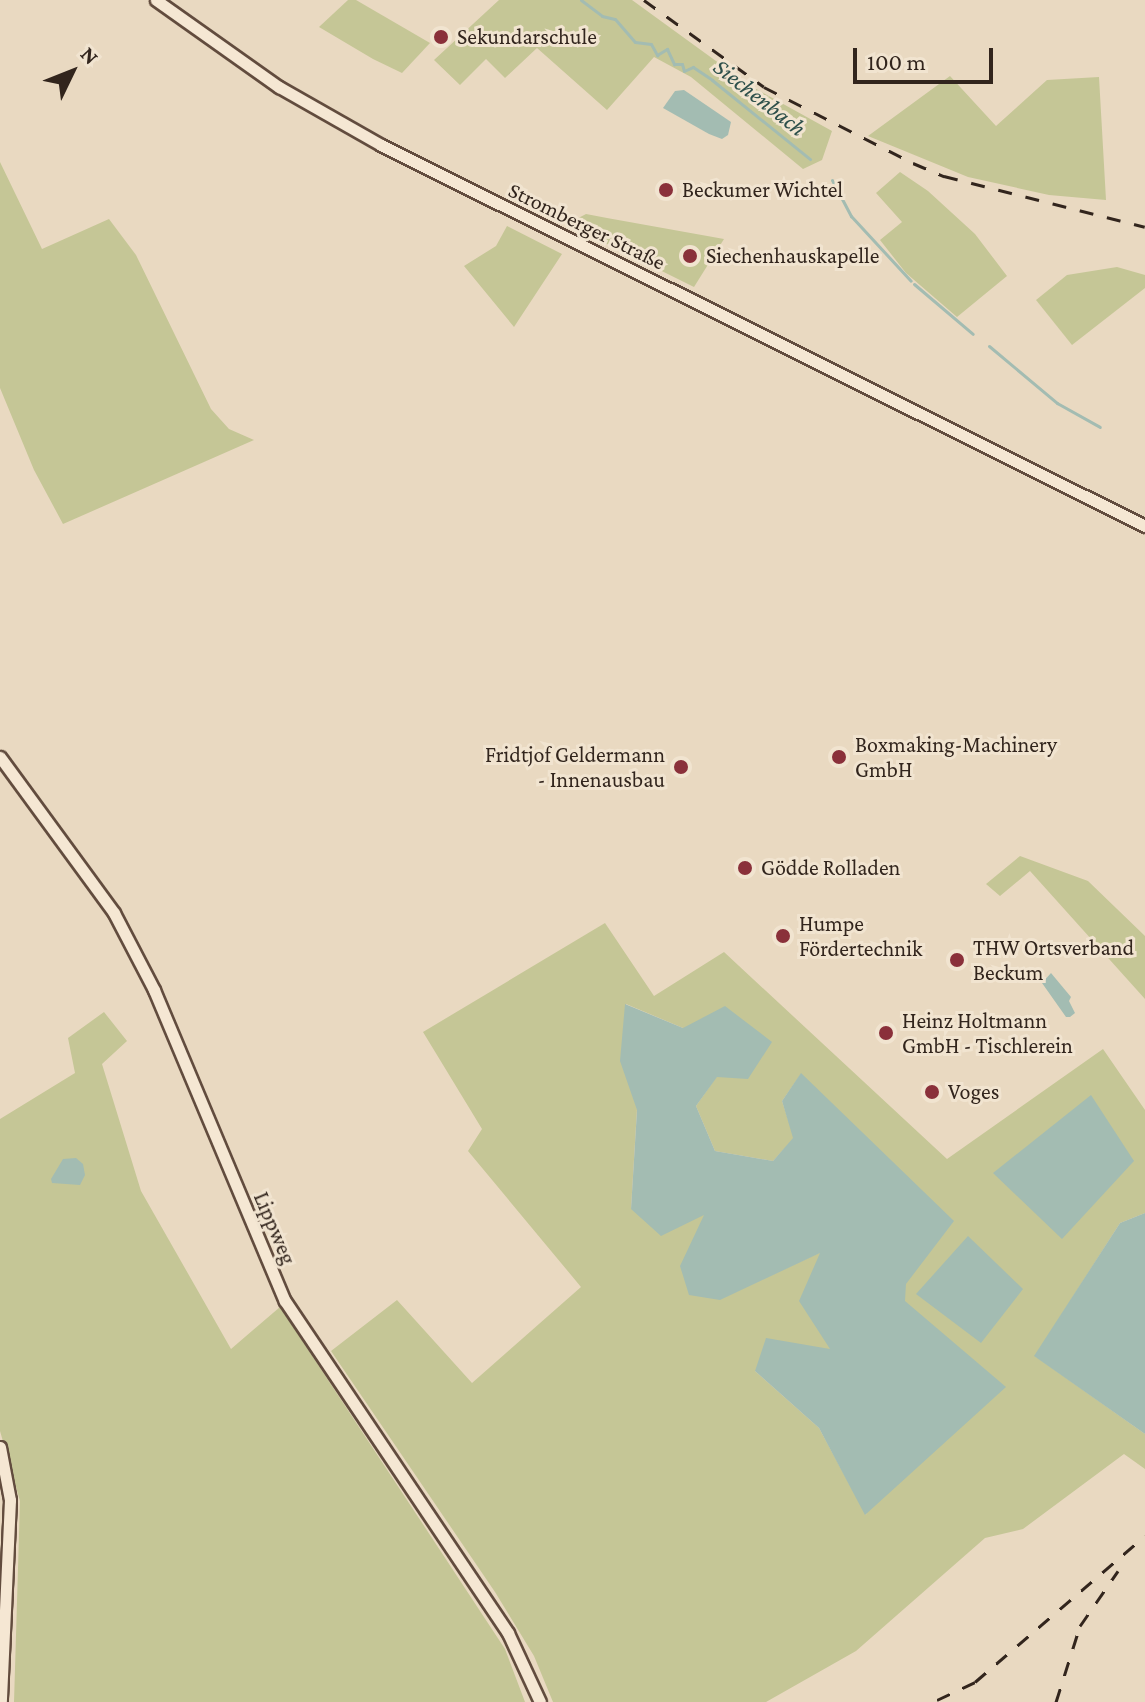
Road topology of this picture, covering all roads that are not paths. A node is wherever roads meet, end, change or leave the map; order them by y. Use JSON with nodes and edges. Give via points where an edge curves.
{"nodes":[{"id":1,"x":156,"y":0,"type":"edge"},
{"id":2,"x":1145,"y":526,"type":"edge"},
{"id":3,"x":0,"y":757,"type":"edge"},
{"id":4,"x":0,"y":1447,"type":"edge"},
{"id":5,"x":1,"y":1702,"type":"edge"},
{"id":6,"x":540,"y":1702,"type":"edge"}],
"edges":[{"from":1,"to":2,"type":"street","name":"Stromberger Straße","via":[[279,87],[381,145]]},
{"from":3,"to":6,"type":"street","name":"Lippweg","via":[[114,913],[154,990],[268,1265],[298,1324],[508,1633]]},
{"from":4,"to":5,"type":"street","via":[[10,1500]]}]}
